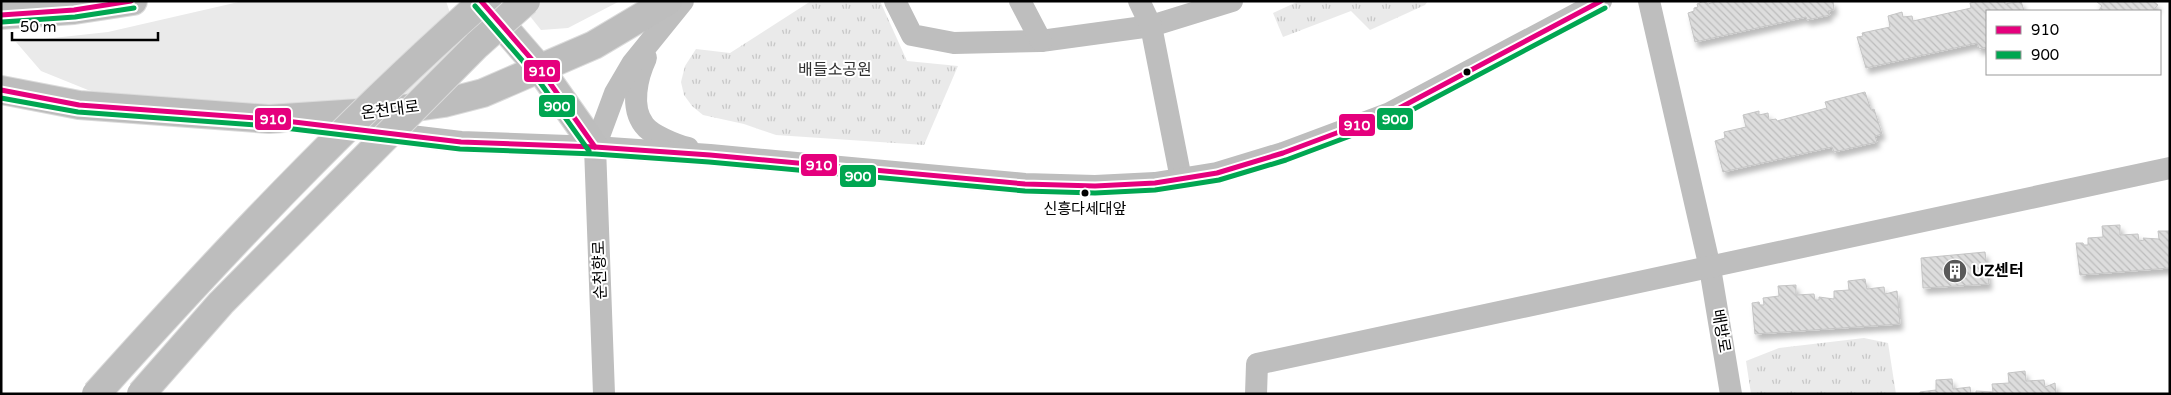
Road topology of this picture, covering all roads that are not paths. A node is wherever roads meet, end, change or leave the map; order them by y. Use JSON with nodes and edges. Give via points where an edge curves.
{"nodes":[{"id":1,"x":133,"y":1,"type":"edge"},
{"id":2,"x":482,"y":1,"type":"edge"},
{"id":3,"x":526,"y":1,"type":"edge"},
{"id":4,"x":668,"y":1,"type":"edge"},
{"id":5,"x":683,"y":1,"type":"edge"},
{"id":6,"x":894,"y":1,"type":"edge"},
{"id":7,"x":1020,"y":1,"type":"edge"},
{"id":8,"x":1139,"y":1,"type":"edge"},
{"id":9,"x":1232,"y":1,"type":"edge"},
{"id":10,"x":1601,"y":1,"type":"edge"},
{"id":11,"x":1649,"y":1,"type":"edge"},
{"id":12,"x":1,"y":15,"type":"edge"},
{"id":13,"x":1151,"y":26,"type":"junction"},
{"id":14,"x":659,"y":33,"type":"junction"},
{"id":15,"x":1041,"y":41,"type":"junction"},
{"id":16,"x":540,"y":69,"type":"junction"},
{"id":17,"x":1,"y":90,"type":"edge"},
{"id":18,"x":269,"y":120,"type":"junction"},
{"id":19,"x":595,"y":147,"type":"junction"},
{"id":20,"x":710,"y":155,"type":"junction"},
{"id":21,"x":2170,"y":168,"type":"edge"},
{"id":22,"x":1181,"y":179,"type":"junction"},
{"id":23,"x":1710,"y":268,"type":"junction"},
{"id":24,"x":96,"y":394,"type":"edge"},
{"id":25,"x":141,"y":394,"type":"edge"},
{"id":26,"x":604,"y":394,"type":"edge"},
{"id":27,"x":1256,"y":394,"type":"edge"},
{"id":28,"x":1731,"y":394,"type":"edge"}],
"edges":[{"from":1,"to":12,"type":"main road","via":[[74,10]]},
{"from":2,"to":16,"type":"main road"},
{"from":2,"to":24,"type":"main road","bridge":true,"via":[[399,76],[291,183]]},
{"from":3,"to":25,"type":"main road","bridge":true,"via":[[478,45],[221,303]]},
{"from":4,"to":16,"type":"main road","name":"온천대로","via":[[594,45]]},
{"from":5,"to":14,"type":"street"},
{"from":6,"to":15,"type":"street","via":[[912,35],[954,42]]},
{"from":7,"to":15,"type":"street"},
{"from":8,"to":13,"type":"street"},
{"from":9,"to":13,"type":"street"},
{"from":10,"to":22,"type":"street","via":[[1390,113],[1218,173]]},
{"from":11,"to":23,"type":"street","name":"배방로"},
{"from":13,"to":15,"type":"street"},
{"from":13,"to":22,"type":"street"},
{"from":14,"to":19,"type":"street","via":[[632,64],[615,93]]},
{"from":14,"to":20,"type":"street","via":[[644,62],[636,108],[644,126],[673,144]]},
{"from":16,"to":18,"type":"main road","name":"온천대로","via":[[483,92],[444,103],[390,111]]},
{"from":16,"to":19,"type":"main road"},
{"from":17,"to":18,"type":"main road","name":"온천대로","via":[[79,105]]},
{"from":18,"to":19,"type":"street","via":[[461,142]]},
{"from":19,"to":20,"type":"street"},
{"from":19,"to":26,"type":"street","name":"순천향로"},
{"from":20,"to":22,"type":"street","via":[[1025,184],[1095,186]]},
{"from":21,"to":23,"type":"street"},
{"from":23,"to":27,"type":"street","via":[[1257,364]]},
{"from":23,"to":28,"type":"street","name":"배방로"}]}
